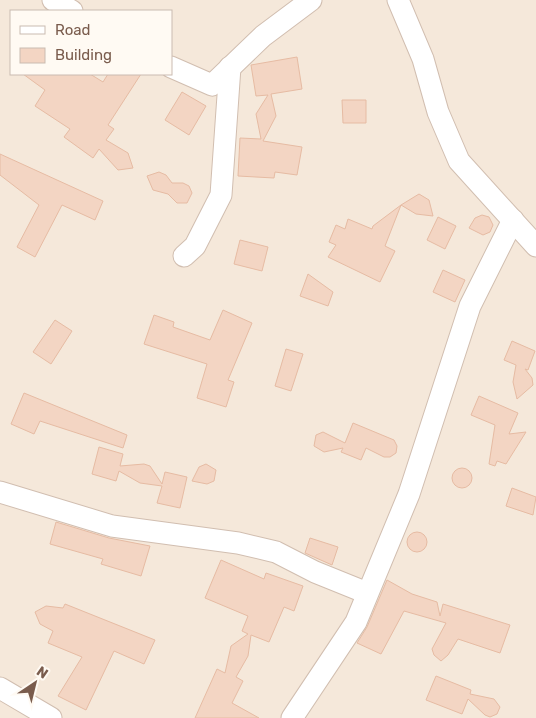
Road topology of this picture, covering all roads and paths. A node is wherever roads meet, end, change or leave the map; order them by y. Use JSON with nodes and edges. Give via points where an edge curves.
{"nodes":[{"id":1,"x":54,"y":0,"type":"edge"},
{"id":2,"x":310,"y":0,"type":"edge"},
{"id":3,"x":398,"y":0,"type":"edge"},
{"id":4,"x":70,"y":10,"type":"edge"},
{"id":5,"x":172,"y":67,"type":"edge"},
{"id":6,"x":230,"y":67,"type":"junction"},
{"id":7,"x":512,"y":220,"type":"junction"},
{"id":8,"x":536,"y":246,"type":"edge"},
{"id":9,"x":184,"y":256,"type":"dead end"},
{"id":10,"x":0,"y":492,"type":"edge"},
{"id":11,"x":368,"y":593,"type":"junction"},
{"id":12,"x":0,"y":688,"type":"edge"},
{"id":13,"x":51,"y":718,"type":"edge"},
{"id":14,"x":292,"y":718,"type":"edge"}],
"edges":[{"from":1,"to":4,"type":"street"},
{"from":2,"to":6,"type":"street","via":[[263,36]]},
{"from":3,"to":7,"type":"street","via":[[459,161]]},
{"from":5,"to":6,"type":"street","via":[[212,85]]},
{"from":6,"to":9,"type":"street","via":[[221,195],[195,246]]},
{"from":7,"to":8,"type":"street"},
{"from":7,"to":11,"type":"street","via":[[470,306],[409,494]]},
{"from":10,"to":11,"type":"street","via":[[112,526],[238,543],[276,552]]},
{"from":11,"to":14,"type":"street","via":[[356,622]]},
{"from":12,"to":13,"type":"street"}]}
